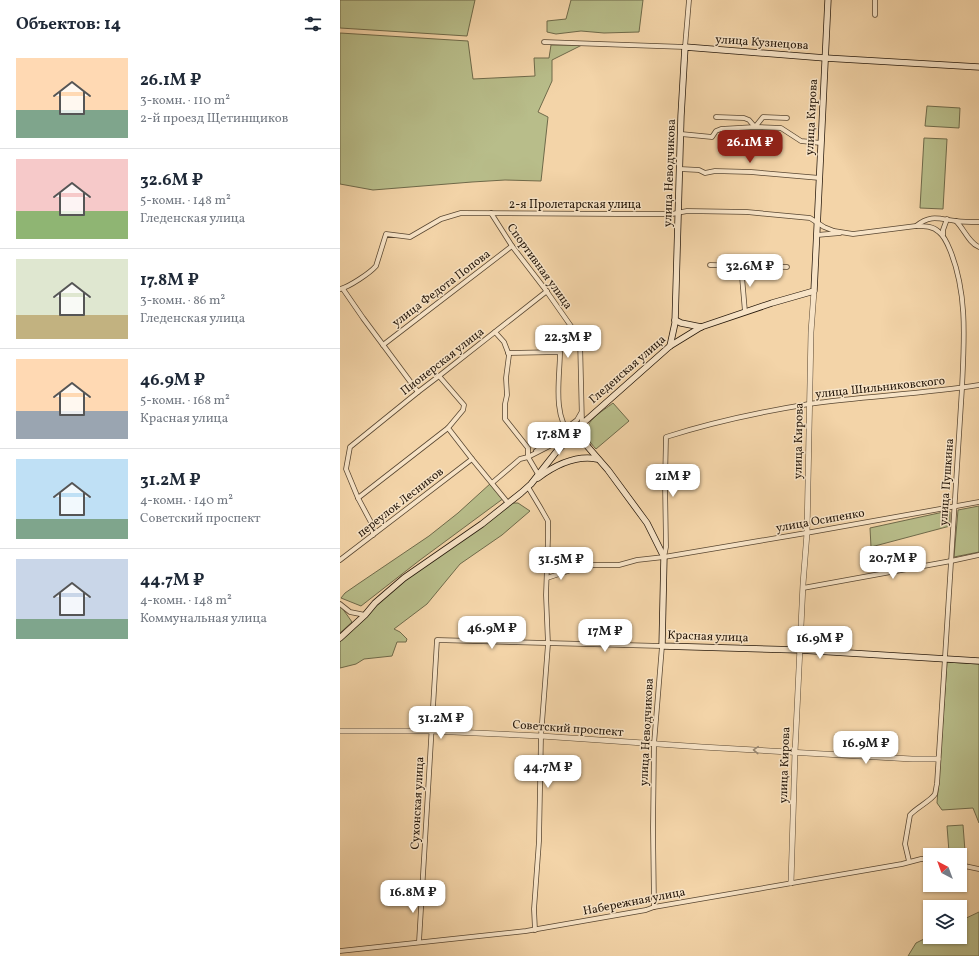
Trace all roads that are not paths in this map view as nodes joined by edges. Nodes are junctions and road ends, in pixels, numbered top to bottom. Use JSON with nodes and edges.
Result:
{"nodes":[{"id":1,"x":689,"y":0,"type":"edge"},
{"id":2,"x":828,"y":0,"type":"edge"},
{"id":3,"x":875,"y":0,"type":"edge"},
{"id":4,"x":874,"y":15,"type":"dead end"},
{"id":5,"x":544,"y":42,"type":"dead end"},
{"id":6,"x":685,"y":47,"type":"junction"},
{"id":7,"x":825,"y":58,"type":"junction"},
{"id":8,"x":979,"y":67,"type":"edge"},
{"id":9,"x":716,"y":117,"type":"dead end"},
{"id":10,"x":787,"y":118,"type":"dead end"},
{"id":11,"x":755,"y":127,"type":"junction"},
{"id":12,"x":681,"y":134,"type":"junction"},
{"id":13,"x":821,"y":143,"type":"junction"},
{"id":14,"x":680,"y":169,"type":"junction"},
{"id":15,"x":820,"y":178,"type":"junction"},
{"id":16,"x":491,"y":213,"type":"junction"},
{"id":17,"x":679,"y":214,"type":"junction"},
{"id":18,"x":947,"y":219,"type":"junction"},
{"id":19,"x":956,"y":221,"type":"junction"},
{"id":20,"x":817,"y":222,"type":"junction"},
{"id":21,"x":979,"y":222,"type":"edge"},
{"id":22,"x":916,"y":226,"type":"junction"},
{"id":23,"x":843,"y":233,"type":"junction"},
{"id":24,"x":817,"y":235,"type":"junction"},
{"id":25,"x":944,"y":238,"type":"junction"},
{"id":26,"x":512,"y":246,"type":"junction"},
{"id":27,"x":979,"y":247,"type":"edge"},
{"id":28,"x":710,"y":265,"type":"dead end"},
{"id":29,"x":741,"y":265,"type":"junction"},
{"id":30,"x":787,"y":267,"type":"dead end"},
{"id":31,"x":342,"y":289,"type":"edge"},
{"id":32,"x":814,"y":291,"type":"junction"},
{"id":33,"x":547,"y":292,"type":"junction"},
{"id":34,"x":744,"y":312,"type":"junction"},
{"id":35,"x":675,"y":320,"type":"junction"},
{"id":36,"x":701,"y":327,"type":"junction"},
{"id":37,"x":495,"y":332,"type":"junction"},
{"id":38,"x":382,"y":345,"type":"junction"},
{"id":39,"x":670,"y":346,"type":"junction"},
{"id":40,"x":508,"y":353,"type":"junction"},
{"id":41,"x":440,"y":376,"type":"junction"},
{"id":42,"x":979,"y":385,"type":"edge"},
{"id":43,"x":962,"y":388,"type":"junction"},
{"id":44,"x":418,"y":392,"type":"junction"},
{"id":45,"x":810,"y":404,"type":"junction"},
{"id":46,"x":582,"y":412,"type":"junction"},
{"id":47,"x":582,"y":424,"type":"junction"},
{"id":48,"x":448,"y":428,"type":"junction"},
{"id":49,"x":566,"y":428,"type":"junction"},
{"id":50,"x":571,"y":435,"type":"junction"},
{"id":51,"x":666,"y":437,"type":"joint"},
{"id":52,"x":528,"y":457,"type":"junction"},
{"id":53,"x":472,"y":459,"type":"junction"},
{"id":54,"x":597,"y":459,"type":"junction"},
{"id":55,"x":538,"y":474,"type":"junction"},
{"id":56,"x":492,"y":483,"type":"junction"},
{"id":57,"x":529,"y":485,"type":"junction"},
{"id":58,"x":358,"y":498,"type":"junction"},
{"id":59,"x":979,"y":502,"type":"edge"},
{"id":60,"x":508,"y":503,"type":"junction"},
{"id":61,"x":955,"y":506,"type":"junction"},
{"id":62,"x":807,"y":533,"type":"junction"},
{"id":63,"x":373,"y":535,"type":"junction"},
{"id":64,"x":979,"y":555,"type":"edge"},
{"id":65,"x":664,"y":557,"type":"junction"},
{"id":66,"x":340,"y":560,"type":"edge"},
{"id":67,"x":951,"y":561,"type":"junction"},
{"id":68,"x":547,"y":578,"type":"junction"},
{"id":69,"x":803,"y":588,"type":"junction"},
{"id":70,"x":340,"y":604,"type":"edge"},
{"id":71,"x":365,"y":615,"type":"junction"},
{"id":72,"x":340,"y":638,"type":"edge"},
{"id":73,"x":436,"y":640,"type":"joint"},
{"id":74,"x":548,"y":644,"type":"junction"},
{"id":75,"x":662,"y":646,"type":"junction"},
{"id":76,"x":800,"y":650,"type":"junction"},
{"id":77,"x":945,"y":659,"type":"junction"},
{"id":78,"x":979,"y":661,"type":"edge"},
{"id":79,"x":340,"y":731,"type":"edge"},
{"id":80,"x":431,"y":731,"type":"junction"},
{"id":81,"x":541,"y":736,"type":"junction"},
{"id":82,"x":654,"y":744,"type":"junction"},
{"id":83,"x":795,"y":752,"type":"junction"},
{"id":84,"x":938,"y":759,"type":"junction"},
{"id":85,"x":923,"y":859,"type":"edge"},
{"id":86,"x":909,"y":861,"type":"junction"},
{"id":87,"x":967,"y":867,"type":"edge"},
{"id":88,"x":979,"y":869,"type":"edge"},
{"id":89,"x":791,"y":883,"type":"junction"},
{"id":90,"x":654,"y":907,"type":"junction"},
{"id":91,"x":535,"y":930,"type":"junction"},
{"id":92,"x":419,"y":942,"type":"junction"},
{"id":93,"x":340,"y":951,"type":"edge"}],
"edges":[{"from":1,"to":6,"type":"street","name":"улица Неводчикова"},
{"from":2,"to":7,"type":"main road","name":"улица Кирова"},
{"from":3,"to":4,"type":"street"},
{"from":5,"to":6,"type":"street","name":"улица Кузнецова"},
{"from":6,"to":7,"type":"main road","name":"улица Кузнецова"},
{"from":6,"to":12,"type":"main road","name":"улица Неводчикова"},
{"from":7,"to":8,"type":"main road","name":"улица Кузнецова"},
{"from":7,"to":13,"type":"main road","name":"улица Кирова"},
{"from":9,"to":11,"type":"street"},
{"from":10,"to":11,"type":"street"},
{"from":11,"to":12,"type":"street"},
{"from":11,"to":13,"type":"street"},
{"from":12,"to":14,"type":"main road","name":"улица Неводчикова"},
{"from":13,"to":15,"type":"main road","name":"улица Кирова"},
{"from":14,"to":15,"type":"street"},
{"from":14,"to":17,"type":"main road","name":"улица Неводчикова"},
{"from":15,"to":20,"type":"main road","name":"улица Кирова"},
{"from":16,"to":17,"type":"street","name":"2-я Пролетарская улица"},
{"from":16,"to":26,"type":"street","name":"Спортивная улица"},
{"from":16,"to":31,"type":"street","name":"2-я Пролетарская улица"},
{"from":17,"to":20,"type":"street","name":"2-я Пролетарская улица"},
{"from":17,"to":35,"type":"main road","name":"улица Неводчикова"},
{"from":18,"to":19,"type":"street","name":"2-я Пролетарская улица"},
{"from":18,"to":22,"type":"street","name":"2-я Пролетарская улица"},
{"from":18,"to":25,"type":"street"},
{"from":19,"to":21,"type":"street","name":"2-я Пролетарская улица"},
{"from":19,"to":27,"type":"street"},
{"from":20,"to":23,"type":"street","name":"2-я Пролетарская улица"},
{"from":20,"to":24,"type":"main road","name":"улица Кирова"},
{"from":22,"to":23,"type":"street","name":"2-я Пролетарская улица"},
{"from":22,"to":25,"type":"street","name":"улица Пушкина"},
{"from":23,"to":24,"type":"street","name":"2-я Пролетарская улица"},
{"from":24,"to":32,"type":"main road","name":"улица Кирова"},
{"from":25,"to":43,"type":"street","name":"улица Пушкина"},
{"from":26,"to":33,"type":"street","name":"Спортивная улица"},
{"from":26,"to":38,"type":"street","name":"улица Федота Попова"},
{"from":28,"to":29,"type":"street"},
{"from":29,"to":30,"type":"street"},
{"from":29,"to":34,"type":"street"},
{"from":31,"to":38,"type":"street"},
{"from":32,"to":34,"type":"main road","name":"Гледенская улица"},
{"from":32,"to":45,"type":"street","name":"улица Кирова"},
{"from":33,"to":37,"type":"street","name":"Пионерская улица"},
{"from":33,"to":46,"type":"street","name":"Спортивная улица"},
{"from":34,"to":36,"type":"main road","name":"Гледенская улица"},
{"from":35,"to":36,"type":"main road"},
{"from":35,"to":39,"type":"main road","name":"улица Неводчикова"},
{"from":36,"to":39,"type":"main road","name":"Гледенская улица"},
{"from":37,"to":40,"type":"street"},
{"from":37,"to":41,"type":"street","name":"Пионерская улица"},
{"from":38,"to":44,"type":"street"},
{"from":39,"to":47,"type":"main road","name":"Гледенская улица"},
{"from":40,"to":49,"type":"street"},
{"from":40,"to":52,"type":"street"},
{"from":41,"to":44,"type":"street","name":"Пионерская улица"},
{"from":41,"to":48,"type":"street"},
{"from":42,"to":43,"type":"street","name":"улица Шильниковского"},
{"from":43,"to":45,"type":"street","name":"улица Шильниковского"},
{"from":43,"to":61,"type":"street","name":"улица Пушкина"},
{"from":44,"to":58,"type":"street","name":"Пионерская улица"},
{"from":45,"to":51,"type":"street","name":"улица Шильниковского"},
{"from":45,"to":62,"type":"street","name":"улица Кирова"},
{"from":46,"to":47,"type":"street","name":"Спортивная улица"},
{"from":46,"to":49,"type":"street"},
{"from":47,"to":50,"type":"main road","name":"Гледенская улица"},
{"from":47,"to":54,"type":"main road","name":"улица Неводчикова"},
{"from":48,"to":53,"type":"street"},
{"from":48,"to":58,"type":"street"},
{"from":49,"to":50,"type":"street"},
{"from":49,"to":52,"type":"street"},
{"from":50,"to":52,"type":"street"},
{"from":50,"to":55,"type":"main road","name":"Гледенская улица"},
{"from":51,"to":65,"type":"street","name":"улица Неводчикова"},
{"from":52,"to":55,"type":"street"},
{"from":52,"to":56,"type":"street"},
{"from":53,"to":56,"type":"street"},
{"from":53,"to":63,"type":"street","name":"переулок Лесников"},
{"from":54,"to":57,"type":"main road"},
{"from":54,"to":65,"type":"main road","name":"улица Неводчикова"},
{"from":55,"to":57,"type":"main road","name":"Гледенская улица"},
{"from":56,"to":60,"type":"street"},
{"from":57,"to":60,"type":"main road","name":"Гледенская улица"},
{"from":57,"to":68,"type":"street"},
{"from":58,"to":63,"type":"street"},
{"from":59,"to":61,"type":"street","name":"улица Осипенко"},
{"from":60,"to":71,"type":"main road","name":"Гледенская улица"},
{"from":61,"to":62,"type":"street","name":"улица Осипенко"},
{"from":61,"to":67,"type":"street","name":"улица Пушкина"},
{"from":62,"to":65,"type":"street","name":"улица Осипенко"},
{"from":62,"to":69,"type":"street","name":"улица Кирова"},
{"from":63,"to":66,"type":"street","name":"переулок Лесников"},
{"from":64,"to":67,"type":"street"},
{"from":65,"to":68,"type":"street","name":"улица Осипенко"},
{"from":65,"to":75,"type":"main road","name":"улица Неводчикова"},
{"from":67,"to":69,"type":"street"},
{"from":67,"to":77,"type":"street","name":"улица Пушкина"},
{"from":68,"to":74,"type":"street"},
{"from":69,"to":76,"type":"street","name":"улица Кирова"},
{"from":70,"to":71,"type":"street"},
{"from":71,"to":72,"type":"main road","name":"Гледенская улица"},
{"from":73,"to":74,"type":"street","name":"Красная улица"},
{"from":73,"to":80,"type":"street","name":"Сухонская улица"},
{"from":74,"to":75,"type":"street","name":"Красная улица"},
{"from":74,"to":81,"type":"street"},
{"from":75,"to":76,"type":"main road","name":"Красная улица"},
{"from":75,"to":82,"type":"street","name":"улица Неводчикова"},
{"from":76,"to":77,"type":"main road","name":"Красная улица"},
{"from":76,"to":83,"type":"street","name":"улица Кирова"},
{"from":77,"to":78,"type":"main road","name":"Красная улица"},
{"from":77,"to":84,"type":"street","name":"улица Пушкина"},
{"from":79,"to":80,"type":"street","name":"Советский проспект"},
{"from":80,"to":81,"type":"street","name":"Советский проспект"},
{"from":80,"to":92,"type":"street","name":"Сухонская улица"},
{"from":81,"to":82,"type":"street","name":"Советский проспект"},
{"from":81,"to":91,"type":"street"},
{"from":83,"to":82,"type":"street","name":"Советский проспект","one_way":true},
{"from":82,"to":90,"type":"street","name":"улица Неводчикова"},
{"from":83,"to":84,"type":"street","name":"Советский проспект"},
{"from":83,"to":89,"type":"street","name":"улица Кирова"},
{"from":84,"to":86,"type":"street","name":"улица Пушкина"},
{"from":85,"to":86,"type":"street","name":"Набережная улица"},
{"from":86,"to":89,"type":"street","name":"Набережная улица"},
{"from":87,"to":88,"type":"street"},
{"from":89,"to":90,"type":"street","name":"Набережная улица"},
{"from":90,"to":91,"type":"street","name":"Набережная улица"},
{"from":91,"to":92,"type":"street","name":"Набережная улица"},
{"from":92,"to":93,"type":"street","name":"Набережная улица"}]}
